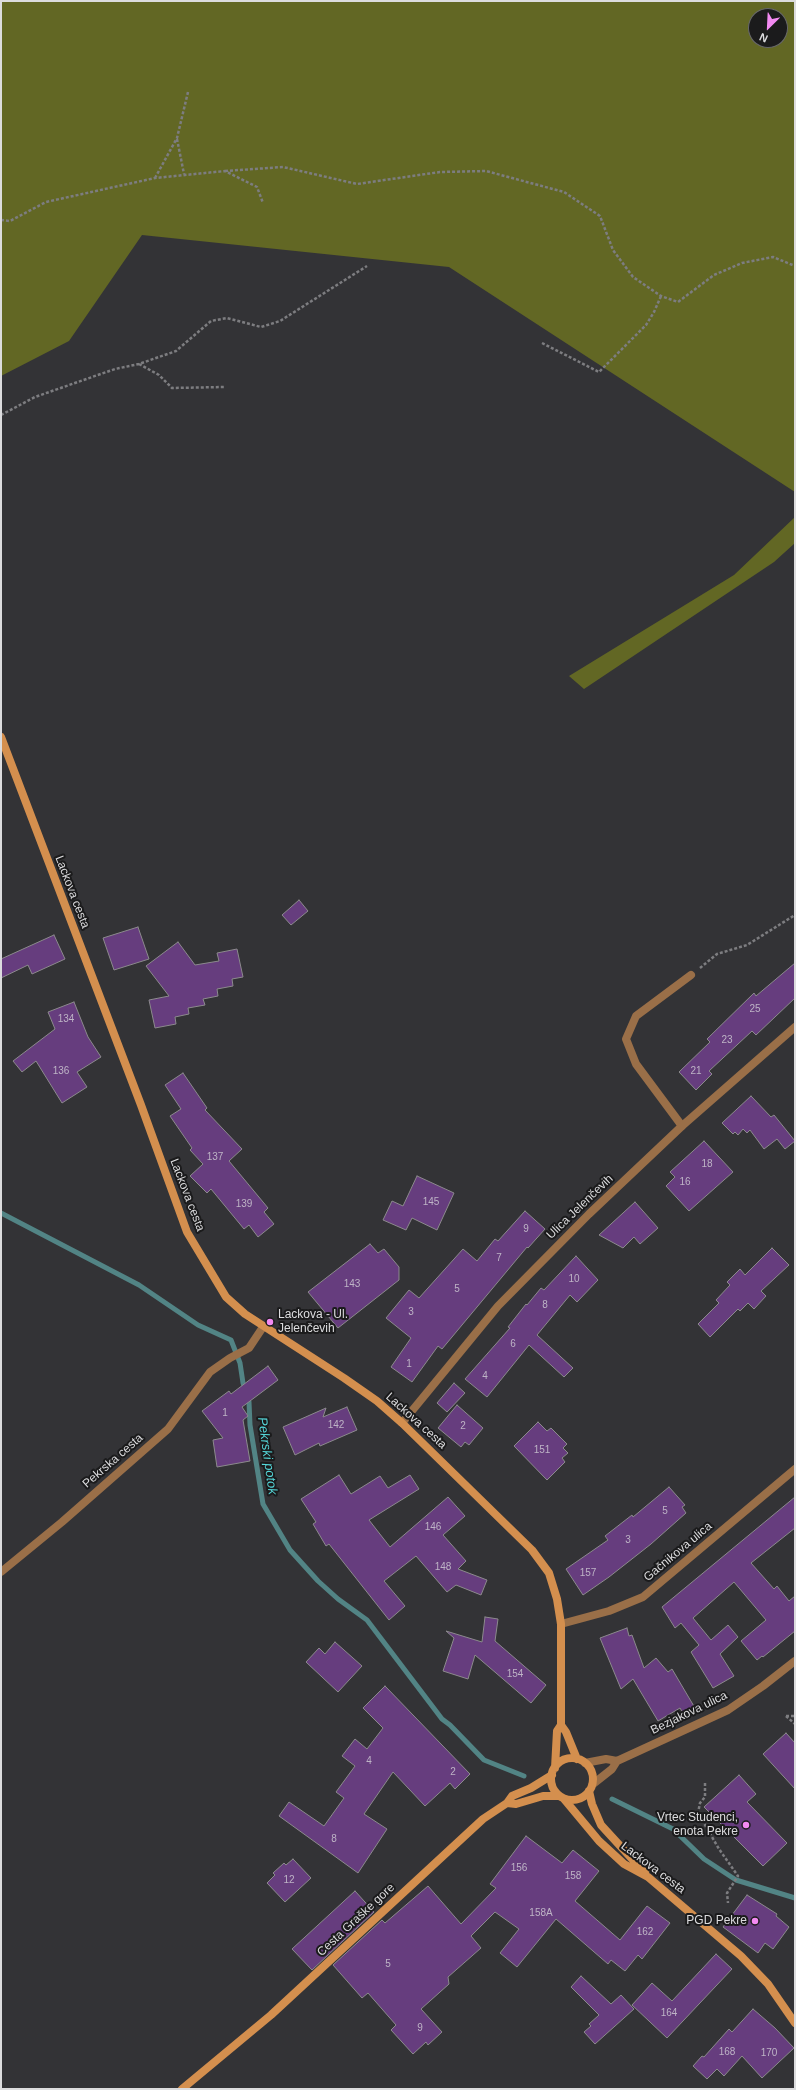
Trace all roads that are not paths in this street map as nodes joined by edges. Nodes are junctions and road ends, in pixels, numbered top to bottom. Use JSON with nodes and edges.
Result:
{"nodes":[{"id":1,"x":1,"y":737,"type":"edge"},
{"id":2,"x":691,"y":975,"type":"road end"},
{"id":3,"x":795,"y":1027,"type":"edge"},
{"id":4,"x":682,"y":1126,"type":"junction"},
{"id":5,"x":263,"y":1327,"type":"junction"},
{"id":6,"x":402,"y":1423,"type":"junction"},
{"id":7,"x":795,"y":1469,"type":"edge"},
{"id":8,"x":1,"y":1572,"type":"edge"},
{"id":9,"x":561,"y":1624,"type":"junction"},
{"id":10,"x":795,"y":1661,"type":"edge"},
{"id":11,"x":561,"y":1724,"type":"junction"},
{"id":12,"x":577,"y":1759,"type":"junction"},
{"id":13,"x":617,"y":1761,"type":"junction"},
{"id":14,"x":586,"y":1763,"type":"junction"},
{"id":15,"x":553,"y":1771,"type":"junction"},
{"id":16,"x":591,"y":1788,"type":"junction"},
{"id":17,"x":561,"y":1798,"type":"junction"},
{"id":18,"x":507,"y":1803,"type":"junction"},
{"id":19,"x":648,"y":1877,"type":"junction"},
{"id":20,"x":795,"y":2023,"type":"edge"},
{"id":21,"x":182,"y":2089,"type":"edge"}],
"edges":[{"from":1,"to":5,"type":"street","name":"Lackova cesta"},
{"from":2,"to":4,"type":"street"},
{"from":3,"to":4,"type":"street","name":"Ulica Jelenčevih"},
{"from":4,"to":6,"type":"street","name":"Ulica Jelenčevih"},
{"from":5,"to":6,"type":"street","name":"Lackova cesta"},
{"from":5,"to":8,"type":"street","name":"Pekrska cesta"},
{"from":6,"to":9,"type":"street","name":"Lackova cesta"},
{"from":7,"to":9,"type":"street","name":"Gačnikova ulica"},
{"from":9,"to":11,"type":"street","name":"Lackova cesta"},
{"from":10,"to":13,"type":"street","name":"Bezjakova ulica"},
{"from":11,"to":12,"type":"street"},
{"from":11,"to":15,"type":"street","name":"Lackova cesta"},
{"from":12,"to":14,"type":"street"},
{"from":12,"to":15,"type":"street"},
{"from":13,"to":14,"type":"street"},
{"from":13,"to":16,"type":"street","name":"Bezjakova ulica"},
{"from":14,"to":16,"type":"street"},
{"from":15,"to":17,"type":"street"},
{"from":15,"to":18,"type":"street"},
{"from":16,"to":17,"type":"street"},
{"from":16,"to":19,"type":"street"},
{"from":17,"to":18,"type":"street","name":"Cesta Graške gore"},
{"from":17,"to":19,"type":"street","name":"Lackova cesta"},
{"from":18,"to":21,"type":"street","name":"Cesta Graške gore"},
{"from":19,"to":20,"type":"street","name":"Lackova cesta"}]}
